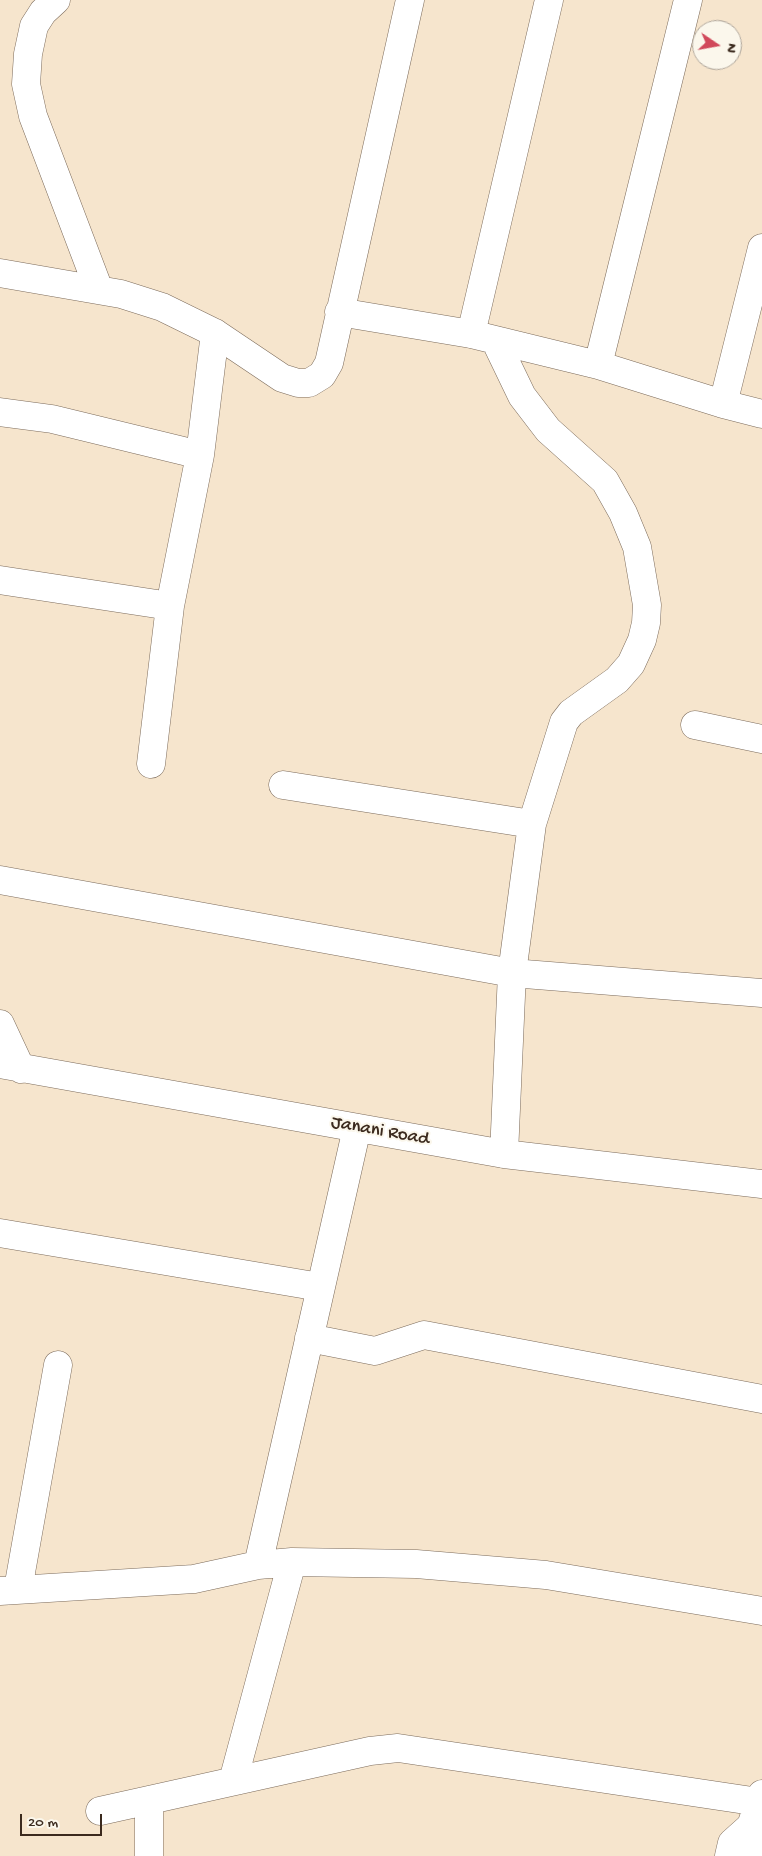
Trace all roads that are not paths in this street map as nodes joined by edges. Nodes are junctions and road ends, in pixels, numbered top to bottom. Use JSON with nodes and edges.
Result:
{"nodes":[{"id":1,"x":56,"y":0,"type":"edge"},
{"id":2,"x":410,"y":0,"type":"edge"},
{"id":3,"x":550,"y":0,"type":"edge"},
{"id":4,"x":688,"y":0,"type":"edge"},
{"id":5,"x":762,"y":248,"type":"edge"},
{"id":6,"x":0,"y":273,"type":"edge"},
{"id":7,"x":99,"y":290,"type":"junction"},
{"id":8,"x":339,"y":312,"type":"junction"},
{"id":9,"x":215,"y":333,"type":"junction"},
{"id":10,"x":483,"y":337,"type":"junction"},
{"id":11,"x":598,"y":365,"type":"junction"},
{"id":12,"x":723,"y":404,"type":"junction"},
{"id":13,"x":0,"y":412,"type":"edge"},
{"id":14,"x":762,"y":414,"type":"edge"},
{"id":15,"x":200,"y":455,"type":"junction"},
{"id":16,"x":0,"y":580,"type":"edge"},
{"id":17,"x":170,"y":606,"type":"junction"},
{"id":18,"x":695,"y":725,"type":"dead end"},
{"id":19,"x":762,"y":739,"type":"edge"},
{"id":20,"x":150,"y":764,"type":"dead end"},
{"id":21,"x":283,"y":784,"type":"dead end"},
{"id":22,"x":532,"y":824,"type":"junction"},
{"id":23,"x":0,"y":880,"type":"edge"},
{"id":24,"x":512,"y":972,"type":"junction"},
{"id":25,"x":762,"y":993,"type":"edge"},
{"id":26,"x":0,"y":1024,"type":"edge"},
{"id":27,"x":10,"y":1067,"type":"edge"},
{"id":28,"x":357,"y":1128,"type":"junction"},
{"id":29,"x":504,"y":1154,"type":"junction"},
{"id":30,"x":762,"y":1184,"type":"edge"},
{"id":31,"x":0,"y":1233,"type":"edge"},
{"id":32,"x":320,"y":1287,"type":"junction"},
{"id":33,"x":309,"y":1338,"type":"junction"},
{"id":34,"x":58,"y":1365,"type":"dead end"},
{"id":35,"x":762,"y":1399,"type":"edge"},
{"id":36,"x":292,"y":1562,"type":"junction"},
{"id":37,"x":258,"y":1565,"type":"junction"},
{"id":38,"x":9,"y":1590,"type":"edge"},
{"id":39,"x":762,"y":1611,"type":"edge"},
{"id":40,"x":233,"y":1781,"type":"junction"},
{"id":41,"x":149,"y":1800,"type":"junction"},
{"id":42,"x":757,"y":1808,"type":"edge"},
{"id":43,"x":100,"y":1811,"type":"dead end"},
{"id":44,"x":149,"y":1856,"type":"edge"},
{"id":45,"x":729,"y":1856,"type":"edge"},
{"id":46,"x":756,"y":1856,"type":"edge"}],
"edges":[{"from":1,"to":7,"type":"street"},
{"from":2,"to":8,"type":"street"},
{"from":3,"to":10,"type":"street"},
{"from":4,"to":11,"type":"street"},
{"from":5,"to":12,"type":"street"},
{"from":6,"to":7,"type":"street"},
{"from":7,"to":9,"type":"street"},
{"from":8,"to":9,"type":"street"},
{"from":8,"to":10,"type":"street"},
{"from":9,"to":15,"type":"street"},
{"from":10,"to":11,"type":"street"},
{"from":10,"to":22,"type":"street"},
{"from":11,"to":12,"type":"street"},
{"from":12,"to":14,"type":"street"},
{"from":13,"to":15,"type":"street"},
{"from":15,"to":17,"type":"street"},
{"from":16,"to":17,"type":"street"},
{"from":17,"to":20,"type":"street"},
{"from":18,"to":19,"type":"street"},
{"from":21,"to":22,"type":"street"},
{"from":22,"to":24,"type":"street"},
{"from":23,"to":24,"type":"street"},
{"from":24,"to":25,"type":"street"},
{"from":24,"to":29,"type":"street"},
{"from":26,"to":27,"type":"street"},
{"from":27,"to":28,"type":"street","name":"Janani Road"},
{"from":28,"to":29,"type":"street","name":"Janani Road"},
{"from":28,"to":32,"type":"street"},
{"from":29,"to":30,"type":"street","name":"Janani Road"},
{"from":31,"to":32,"type":"street"},
{"from":32,"to":33,"type":"street"},
{"from":33,"to":35,"type":"street"},
{"from":33,"to":37,"type":"street"},
{"from":34,"to":38,"type":"street"},
{"from":36,"to":37,"type":"street"},
{"from":36,"to":39,"type":"street"},
{"from":36,"to":40,"type":"street"},
{"from":37,"to":38,"type":"street"},
{"from":40,"to":41,"type":"street"},
{"from":40,"to":42,"type":"street"},
{"from":41,"to":43,"type":"street"},
{"from":41,"to":44,"type":"street"},
{"from":42,"to":45,"type":"street"},
{"from":42,"to":46,"type":"street"}]}
